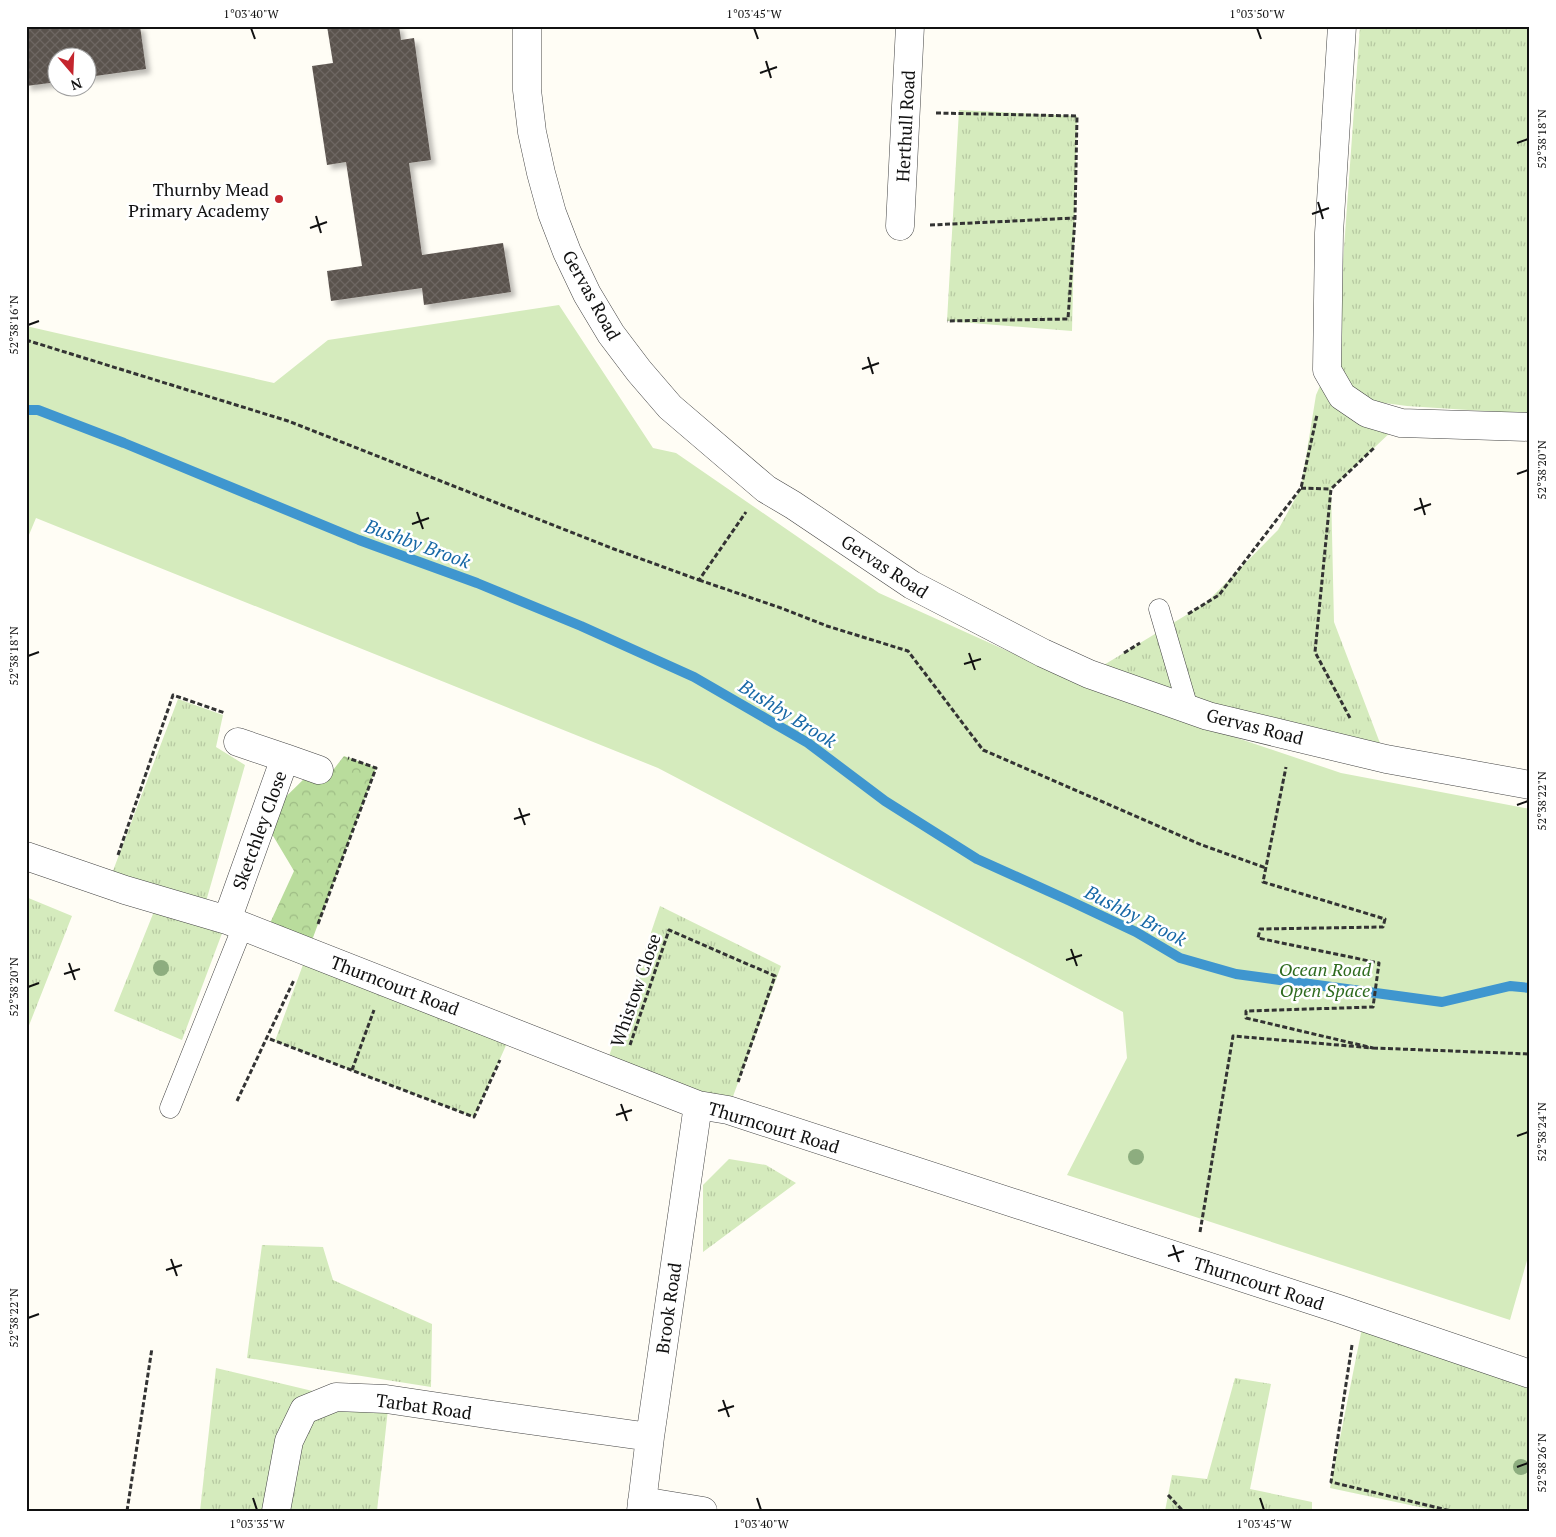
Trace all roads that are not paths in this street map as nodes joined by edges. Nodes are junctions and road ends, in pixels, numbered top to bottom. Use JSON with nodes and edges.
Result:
{"nodes":[{"id":1,"x":527,"y":26,"type":"edge"},
{"id":2,"x":910,"y":26,"type":"edge"},
{"id":3,"x":1342,"y":26,"type":"edge"},
{"id":4,"x":900,"y":226,"type":"road end"},
{"id":5,"x":1530,"y":427,"type":"edge"},
{"id":6,"x":1159,"y":609,"type":"dead end"},
{"id":7,"x":1188,"y":708,"type":"junction"},
{"id":8,"x":238,"y":742,"type":"dead end"},
{"id":9,"x":285,"y":758,"type":"junction"},
{"id":10,"x":319,"y":770,"type":"dead end"},
{"id":11,"x":1530,"y":785,"type":"edge"},
{"id":12,"x":26,"y":856,"type":"edge"},
{"id":13,"x":235,"y":922,"type":"junction"},
{"id":14,"x":698,"y":1105,"type":"junction"},
{"id":15,"x":170,"y":1108,"type":"dead end"},
{"id":16,"x":1530,"y":1374,"type":"edge"},
{"id":17,"x":650,"y":1436,"type":"junction"},
{"id":18,"x":641,"y":1506,"type":"edge"},
{"id":19,"x":276,"y":1511,"type":"edge"},
{"id":20,"x":703,"y":1511,"type":"edge"}],
"edges":[{"from":1,"to":7,"type":"street","name":"Gervas Road"},
{"from":2,"to":4,"type":"street","name":"Herthull Road"},
{"from":3,"to":5,"type":"street"},
{"from":6,"to":7,"type":"lane"},
{"from":7,"to":11,"type":"street","name":"Gervas Road"},
{"from":8,"to":9,"type":"street","name":"Sketchley Close"},
{"from":9,"to":10,"type":"street"},
{"from":9,"to":13,"type":"street","name":"Sketchley Close"},
{"from":12,"to":13,"type":"street","name":"Thurncourt Road"},
{"from":13,"to":14,"type":"street","name":"Thurncourt Road"},
{"from":13,"to":15,"type":"lane"},
{"from":14,"to":16,"type":"street","name":"Thurncourt Road"},
{"from":14,"to":17,"type":"street","name":"Brook Road"},
{"from":17,"to":18,"type":"street","name":"Brook Road"},
{"from":17,"to":19,"type":"street","name":"Tarbat Road"},
{"from":18,"to":20,"type":"street"}]}
